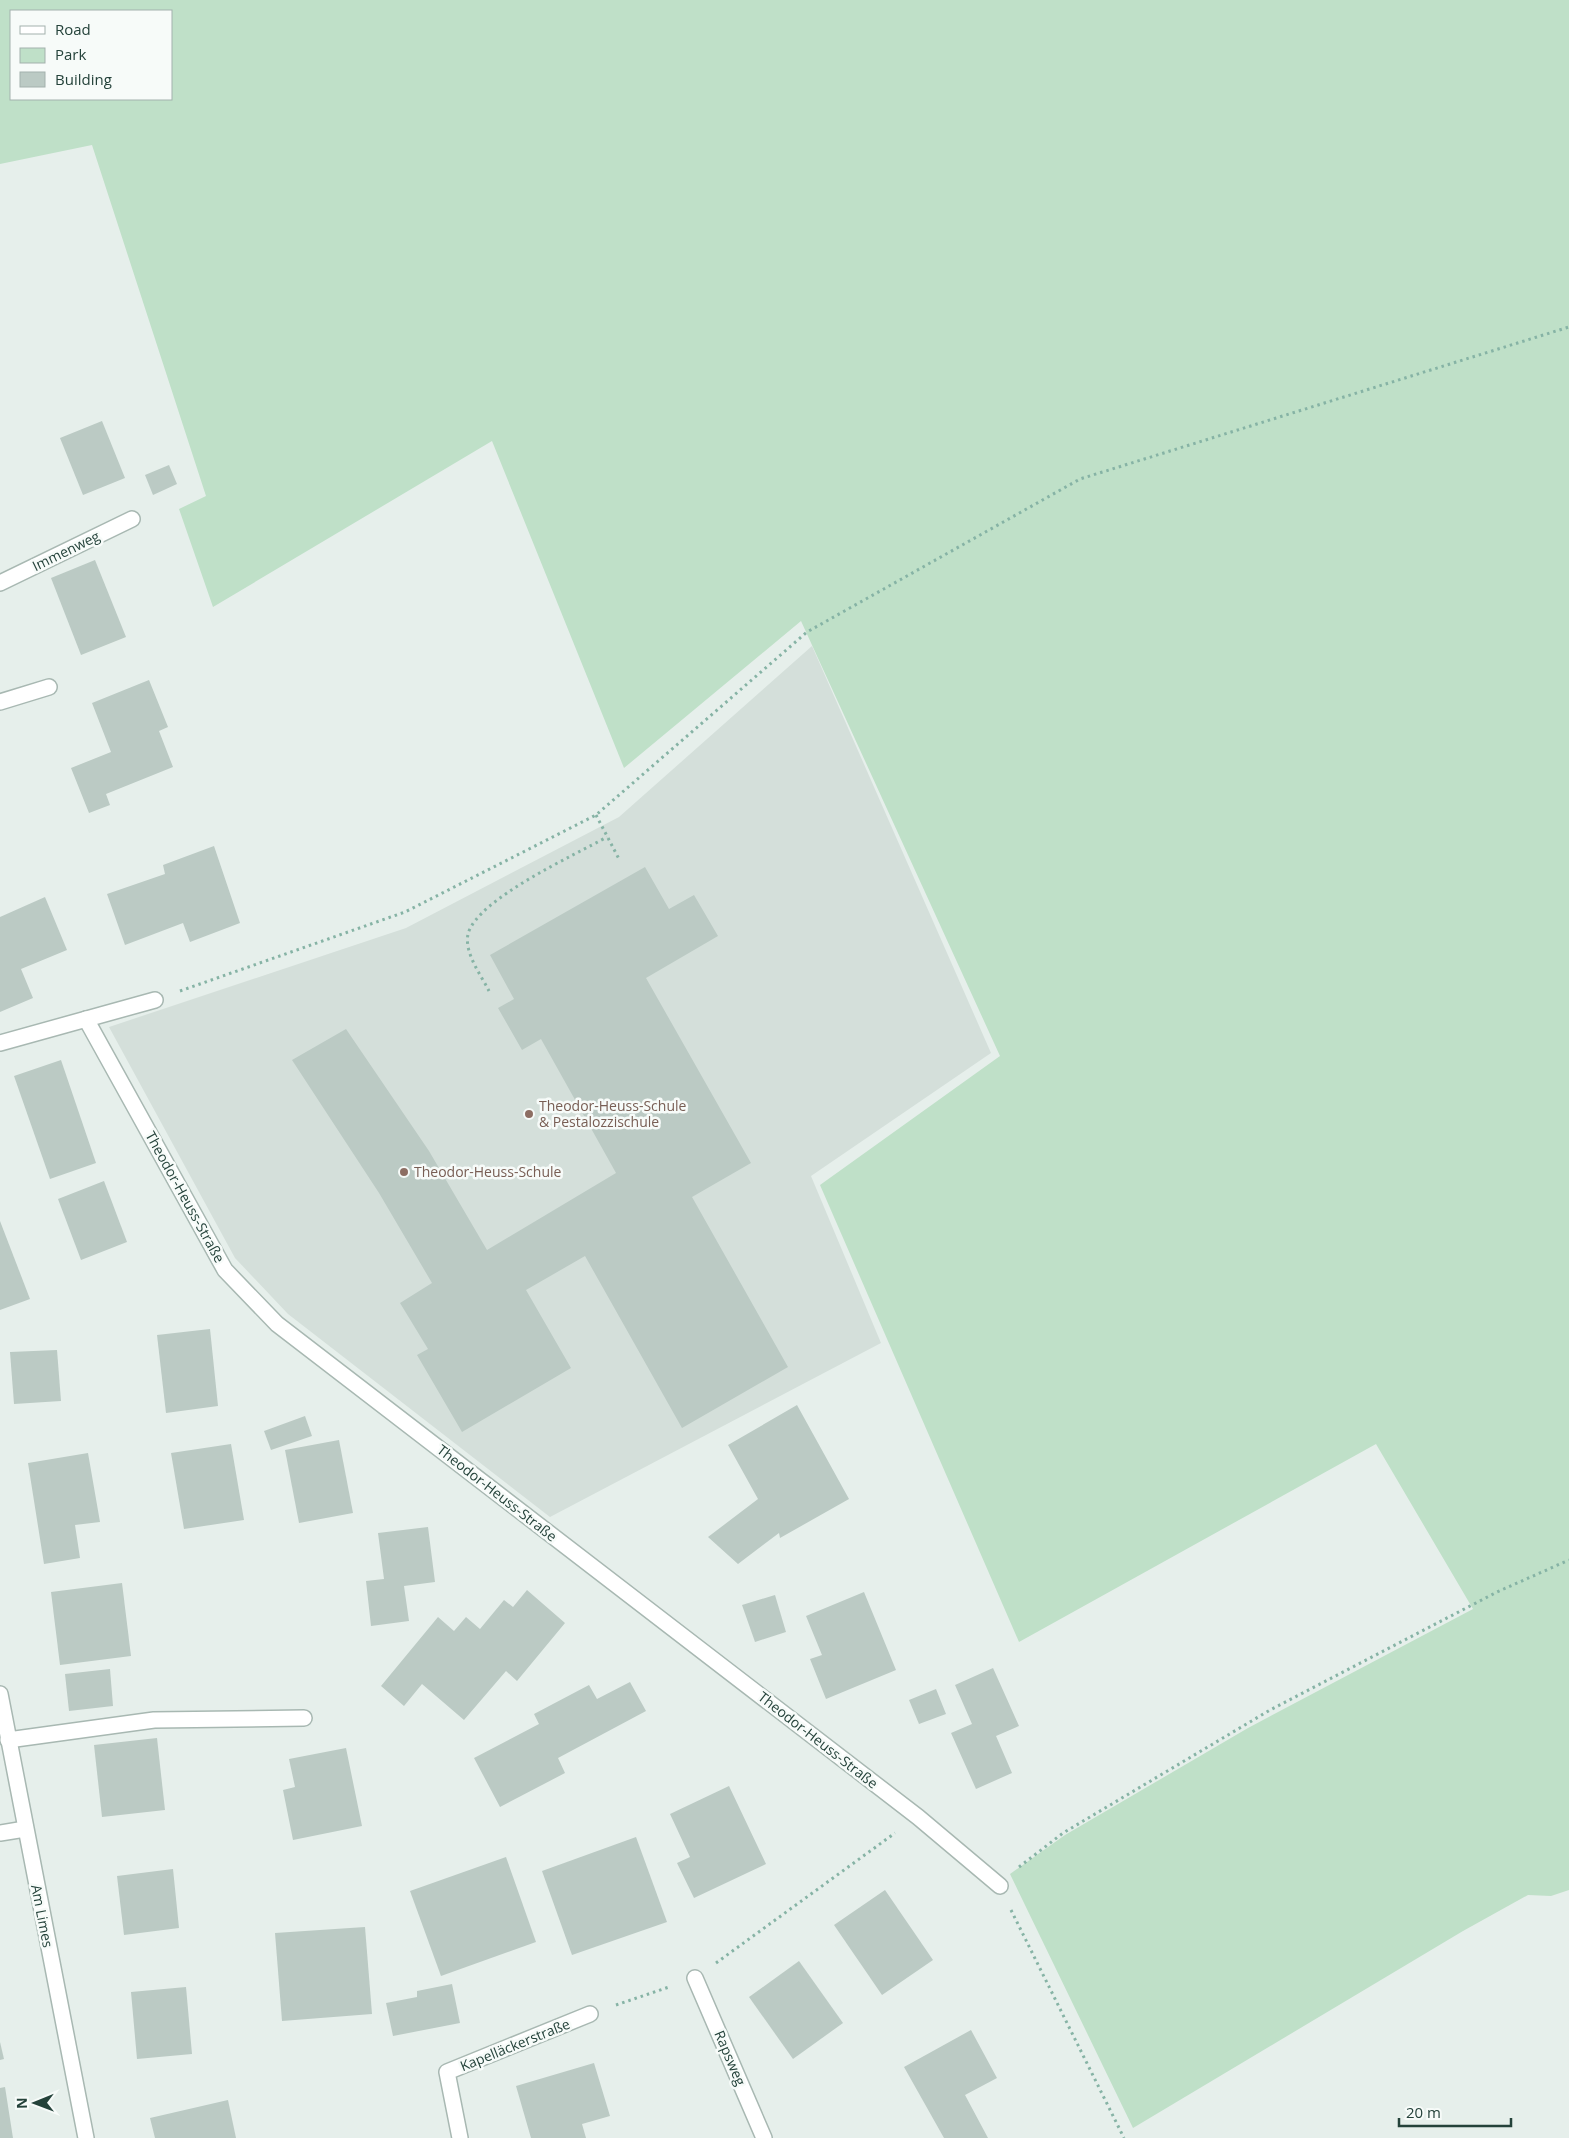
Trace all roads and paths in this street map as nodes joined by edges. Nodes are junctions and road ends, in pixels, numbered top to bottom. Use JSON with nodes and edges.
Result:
{"nodes":[{"id":1,"x":1569,"y":327,"type":"edge"},
{"id":2,"x":132,"y":519,"type":"dead end"},
{"id":3,"x":0,"y":583,"type":"edge"},
{"id":4,"x":49,"y":687,"type":"dead end"},
{"id":5,"x":0,"y":702,"type":"edge"},
{"id":6,"x":596,"y":815,"type":"junction"},
{"id":7,"x":608,"y":837,"type":"junction"},
{"id":8,"x":619,"y":859,"type":"dead end"},
{"id":9,"x":489,"y":991,"type":"dead end"},
{"id":10,"x":155,"y":1000,"type":"joint"},
{"id":11,"x":86,"y":1019,"type":"junction"},
{"id":12,"x":0,"y":1043,"type":"edge"},
{"id":13,"x":1569,"y":1560,"type":"edge"},
{"id":14,"x":0,"y":1694,"type":"edge"},
{"id":15,"x":304,"y":1718,"type":"dead end"},
{"id":16,"x":8,"y":1740,"type":"junction"},
{"id":17,"x":918,"y":1817,"type":"junction"},
{"id":18,"x":25,"y":1829,"type":"junction"},
{"id":19,"x":0,"y":1833,"type":"edge"},
{"id":20,"x":1018,"y":1868,"type":"dead end"},
{"id":21,"x":1000,"y":1886,"type":"joint"},
{"id":22,"x":695,"y":1978,"type":"junction"},
{"id":23,"x":590,"y":2014,"type":"joint"},
{"id":24,"x":86,"y":2138,"type":"edge"},
{"id":25,"x":460,"y":2138,"type":"edge"},
{"id":26,"x":764,"y":2138,"type":"edge"},
{"id":27,"x":1124,"y":2138,"type":"edge"}],
"edges":[{"from":1,"to":6,"type":"path"},
{"from":2,"to":3,"type":"street","name":"Immenweg"},
{"from":4,"to":5,"type":"street"},
{"from":6,"to":7,"type":"path"},
{"from":6,"to":10,"type":"path"},
{"from":7,"to":8,"type":"path"},
{"from":7,"to":9,"type":"path"},
{"from":10,"to":11,"type":"street"},
{"from":11,"to":12,"type":"street"},
{"from":11,"to":17,"type":"street","name":"Theodor-Heuss-Straße"},
{"from":13,"to":20,"type":"path"},
{"from":14,"to":16,"type":"street","name":"Am Limes"},
{"from":15,"to":16,"type":"street"},
{"from":16,"to":18,"type":"street","name":"Am Limes"},
{"from":17,"to":21,"type":"street","name":"Theodor-Heuss-Straße"},
{"from":17,"to":22,"type":"path"},
{"from":18,"to":19,"type":"street"},
{"from":18,"to":24,"type":"street","name":"Am Limes"},
{"from":21,"to":27,"type":"path"},
{"from":22,"to":23,"type":"path"},
{"from":22,"to":26,"type":"street","name":"Rapsweg"},
{"from":23,"to":25,"type":"street","name":"Kapelläckerstraße"}]}
